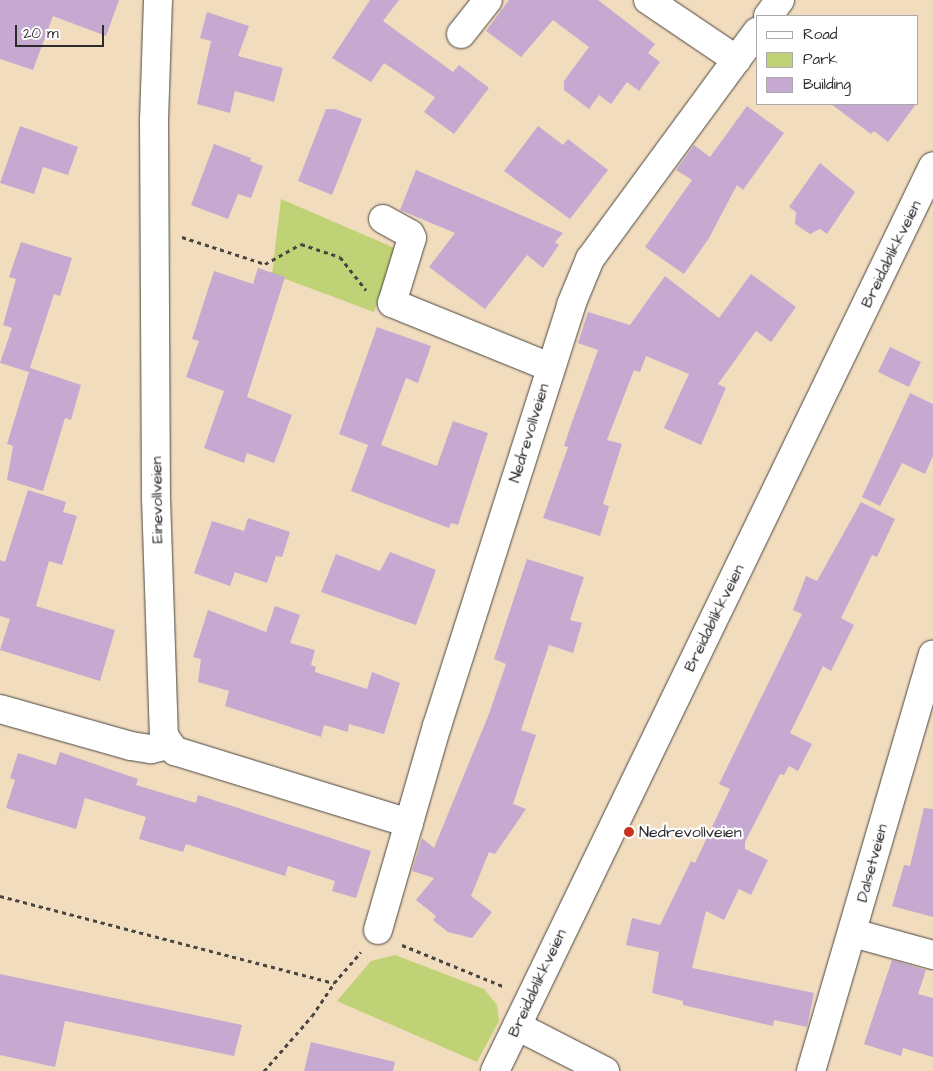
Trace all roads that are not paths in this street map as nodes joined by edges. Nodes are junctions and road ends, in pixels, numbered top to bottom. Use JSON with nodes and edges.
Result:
{"nodes":[{"id":1,"x":158,"y":0,"type":"edge"},
{"id":2,"x":488,"y":0,"type":"edge"},
{"id":3,"x":648,"y":0,"type":"edge"},
{"id":4,"x":780,"y":0,"type":"edge"},
{"id":5,"x":769,"y":15,"type":"edge"},
{"id":6,"x":756,"y":33,"type":"edge"},
{"id":7,"x":461,"y":34,"type":"dead end"},
{"id":8,"x":737,"y":60,"type":"junction"},
{"id":9,"x":933,"y":166,"type":"edge"},
{"id":10,"x":383,"y":219,"type":"dead end"},
{"id":11,"x":550,"y":367,"type":"junction"},
{"id":12,"x":933,"y":654,"type":"edge"},
{"id":13,"x":0,"y":709,"type":"edge"},
{"id":14,"x":169,"y":745,"type":"junction"},
{"id":15,"x":409,"y":824,"type":"junction"},
{"id":16,"x":377,"y":933,"type":"road end"},
{"id":17,"x":853,"y":933,"type":"junction"},
{"id":18,"x":933,"y":954,"type":"edge"},
{"id":19,"x":517,"y":1026,"type":"junction"},
{"id":20,"x":495,"y":1071,"type":"edge"},
{"id":21,"x":605,"y":1071,"type":"edge"},
{"id":22,"x":810,"y":1071,"type":"edge"}],
"edges":[{"from":1,"to":14,"type":"street","name":"Einevollveien"},
{"from":2,"to":7,"type":"street"},
{"from":3,"to":8,"type":"street"},
{"from":4,"to":5,"type":"street"},
{"from":6,"to":8,"type":"street","name":"Nedrevollveien"},
{"from":8,"to":11,"type":"street","name":"Nedrevollveien"},
{"from":9,"to":19,"type":"street","name":"Breidablikkveien"},
{"from":10,"to":11,"type":"street","name":"Nedrevollveien"},
{"from":11,"to":15,"type":"street","name":"Nedrevollveien"},
{"from":12,"to":17,"type":"street","name":"Dalsetveien"},
{"from":13,"to":14,"type":"street"},
{"from":14,"to":15,"type":"street"},
{"from":15,"to":16,"type":"street","name":"Nedrevollveien"},
{"from":17,"to":18,"type":"street"},
{"from":17,"to":22,"type":"street","name":"Dalsetveien"},
{"from":19,"to":20,"type":"street","name":"Breidablikkveien"},
{"from":19,"to":21,"type":"street"}]}
